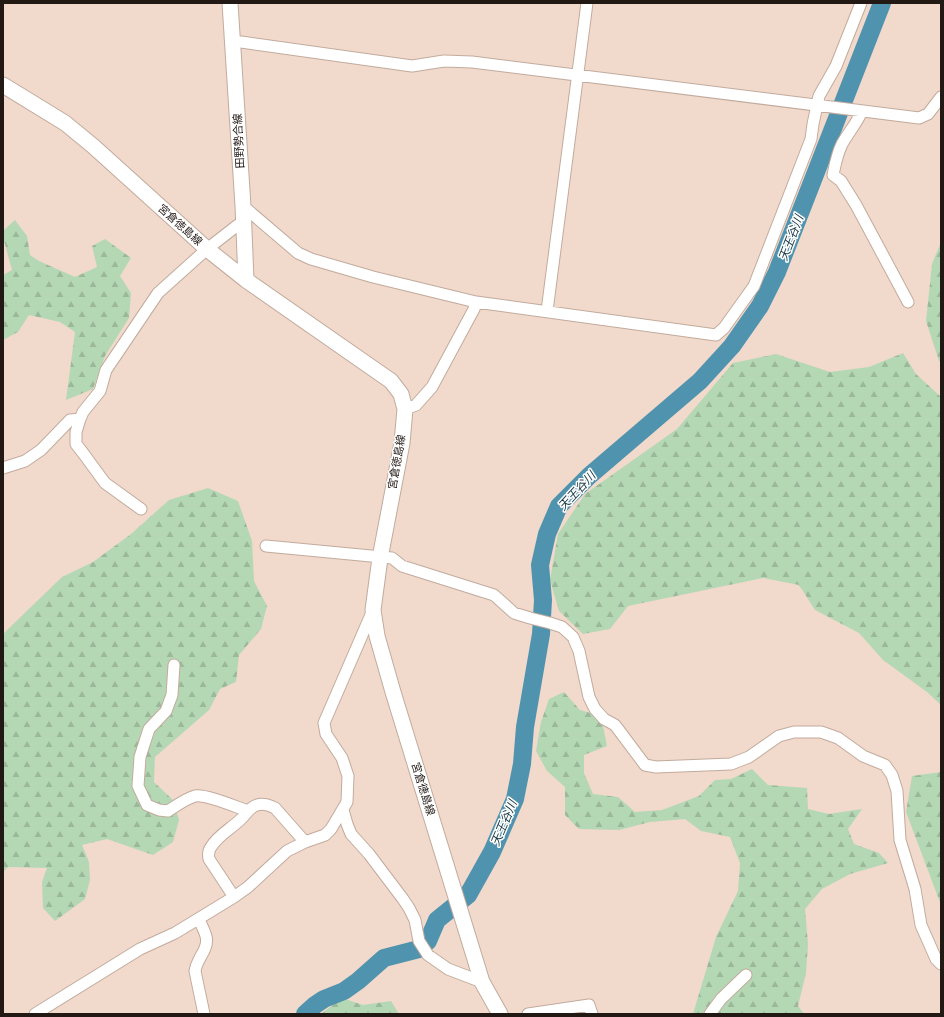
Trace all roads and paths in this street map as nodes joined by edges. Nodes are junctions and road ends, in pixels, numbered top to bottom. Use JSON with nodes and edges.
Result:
{"nodes":[{"id":1,"x":230,"y":3,"type":"edge"},
{"id":2,"x":587,"y":3,"type":"edge"},
{"id":3,"x":861,"y":3,"type":"edge"},
{"id":4,"x":233,"y":42,"type":"junction"},
{"id":5,"x":578,"y":75,"type":"junction"},
{"id":6,"x":3,"y":86,"type":"edge"},
{"id":7,"x":941,"y":97,"type":"edge"},
{"id":8,"x":820,"y":106,"type":"junction"},
{"id":9,"x":859,"y":111,"type":"junction"},
{"id":10,"x":243,"y":206,"type":"junction"},
{"id":11,"x":243,"y":221,"type":"junction"},
{"id":12,"x":207,"y":249,"type":"junction"},
{"id":13,"x":246,"y":280,"type":"junction"},
{"id":14,"x":476,"y":302,"type":"junction"},
{"id":15,"x":908,"y":302,"type":"dead end"},
{"id":16,"x":547,"y":311,"type":"junction"},
{"id":17,"x":405,"y":408,"type":"junction"},
{"id":18,"x":80,"y":419,"type":"junction"},
{"id":19,"x":3,"y":468,"type":"edge"},
{"id":20,"x":141,"y":509,"type":"dead end"},
{"id":21,"x":266,"y":546,"type":"dead end"},
{"id":22,"x":380,"y":558,"type":"junction"},
{"id":23,"x":373,"y":610,"type":"junction"},
{"id":24,"x":174,"y":666,"type":"dead end"},
{"id":25,"x":344,"y":810,"type":"junction"},
{"id":26,"x":248,"y":811,"type":"junction"},
{"id":27,"x":305,"y":842,"type":"junction"},
{"id":28,"x":234,"y":897,"type":"junction"},
{"id":29,"x":198,"y":920,"type":"junction"},
{"id":30,"x":941,"y":964,"type":"edge"},
{"id":31,"x":746,"y":975,"type":"dead end"},
{"id":32,"x":482,"y":982,"type":"junction"},
{"id":33,"x":36,"y":1014,"type":"edge"},
{"id":34,"x":204,"y":1014,"type":"edge"},
{"id":35,"x":500,"y":1014,"type":"edge"},
{"id":36,"x":528,"y":1014,"type":"edge"},
{"id":37,"x":592,"y":1014,"type":"edge"},
{"id":38,"x":710,"y":1014,"type":"edge"}],
"edges":[{"from":1,"to":4,"type":"main road","name":"田野勢合線"},
{"from":2,"to":5,"type":"street"},
{"from":3,"to":8,"type":"street"},
{"from":4,"to":5,"type":"street"},
{"from":4,"to":10,"type":"main road","name":"田野勢合線"},
{"from":5,"to":8,"type":"street"},
{"from":5,"to":16,"type":"street"},
{"from":6,"to":12,"type":"main road","name":"宮倉徳島線"},
{"from":7,"to":9,"type":"street"},
{"from":8,"to":9,"type":"street"},
{"from":8,"to":16,"type":"street"},
{"from":9,"to":15,"type":"street"},
{"from":10,"to":11,"type":"main road","name":"田野勢合線"},
{"from":10,"to":14,"type":"street"},
{"from":11,"to":12,"type":"street"},
{"from":11,"to":13,"type":"main road","name":"田野勢合線"},
{"from":12,"to":13,"type":"main road","name":"宮倉徳島線"},
{"from":12,"to":18,"type":"street"},
{"from":13,"to":17,"type":"main road","name":"宮倉徳島線"},
{"from":14,"to":16,"type":"street"},
{"from":14,"to":17,"type":"street"},
{"from":17,"to":22,"type":"main road","name":"宮倉徳島線"},
{"from":18,"to":19,"type":"street"},
{"from":18,"to":20,"type":"street"},
{"from":21,"to":22,"type":"street"},
{"from":22,"to":23,"type":"main road","name":"宮倉徳島線"},
{"from":22,"to":30,"type":"street"},
{"from":23,"to":25,"type":"street"},
{"from":23,"to":32,"type":"main road","name":"宮倉徳島線"},
{"from":24,"to":26,"type":"street"},
{"from":25,"to":27,"type":"street"},
{"from":25,"to":32,"type":"street"},
{"from":26,"to":27,"type":"street"},
{"from":26,"to":28,"type":"street"},
{"from":27,"to":28,"type":"street"},
{"from":28,"to":29,"type":"street"},
{"from":29,"to":33,"type":"street"},
{"from":29,"to":34,"type":"street"},
{"from":31,"to":38,"type":"street"},
{"from":32,"to":35,"type":"main road","name":"宮倉徳島線"},
{"from":36,"to":37,"type":"street"}]}
